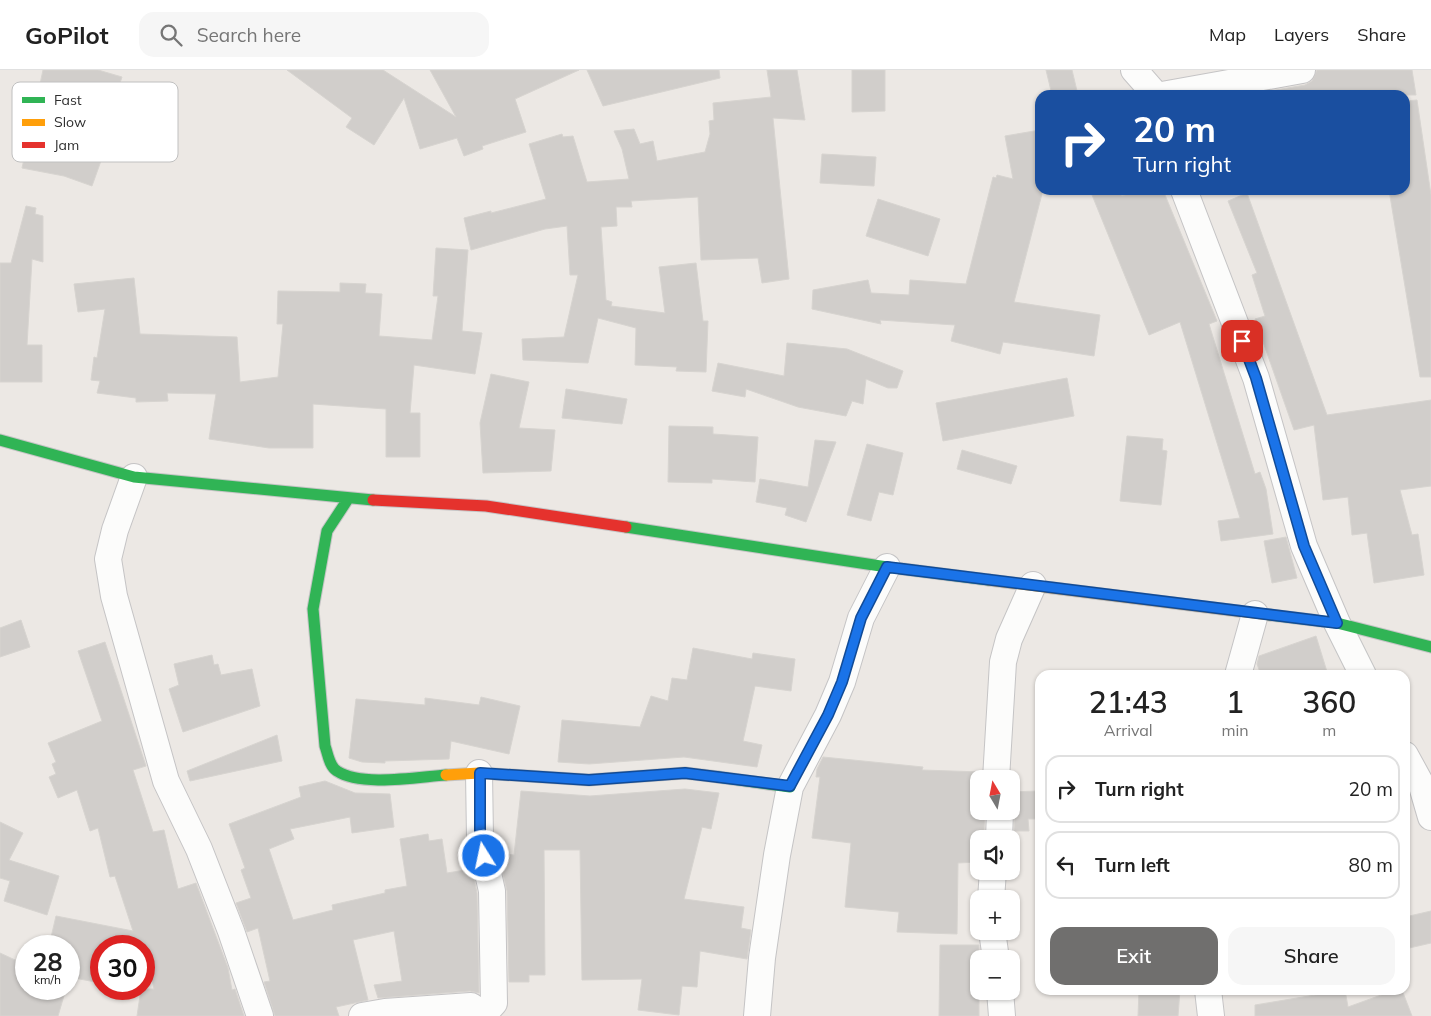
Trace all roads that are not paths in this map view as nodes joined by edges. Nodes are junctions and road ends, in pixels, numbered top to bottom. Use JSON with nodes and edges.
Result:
{"nodes":[{"id":1,"x":1134,"y":70,"type":"edge"},
{"id":2,"x":1302,"y":70,"type":"edge"},
{"id":3,"x":1152,"y":90,"type":"edge"},
{"id":4,"x":1190,"y":90,"type":"edge"},
{"id":5,"x":1186,"y":195,"type":"edge"},
{"id":6,"x":0,"y":440,"type":"edge"},
{"id":7,"x":134,"y":477,"type":"junction"},
{"id":8,"x":348,"y":499,"type":"junction"},
{"id":9,"x":887,"y":567,"type":"junction"},
{"id":10,"x":1033,"y":585,"type":"junction"},
{"id":11,"x":1255,"y":614,"type":"junction"},
{"id":12,"x":1337,"y":623,"type":"junction"},
{"id":13,"x":1431,"y":647,"type":"edge"},
{"id":14,"x":1239,"y":670,"type":"edge"},
{"id":15,"x":1360,"y":670,"type":"edge"},
{"id":16,"x":1410,"y":764,"type":"edge"},
{"id":17,"x":997,"y":770,"type":"edge"},
{"id":18,"x":480,"y":773,"type":"junction"},
{"id":19,"x":790,"y":786,"type":"junction"},
{"id":20,"x":1431,"y":817,"type":"edge"},
{"id":21,"x":1209,"y":995,"type":"edge"},
{"id":22,"x":1001,"y":1000,"type":"edge"},
{"id":23,"x":485,"y":1015,"type":"edge"},
{"id":24,"x":260,"y":1016,"type":"edge"},
{"id":25,"x":362,"y":1016,"type":"edge"},
{"id":26,"x":757,"y":1016,"type":"edge"},
{"id":27,"x":1002,"y":1016,"type":"edge"},
{"id":28,"x":1211,"y":1016,"type":"edge"}],
"edges":[{"from":1,"to":3,"type":"street"},
{"from":2,"to":4,"type":"street"},
{"from":5,"to":12,"type":"street"},
{"from":6,"to":7,"type":"street"},
{"from":7,"to":8,"type":"street"},
{"from":7,"to":24,"type":"street"},
{"from":8,"to":9,"type":"street"},
{"from":8,"to":18,"type":"street"},
{"from":9,"to":10,"type":"street"},
{"from":9,"to":19,"type":"street"},
{"from":10,"to":11,"type":"street"},
{"from":10,"to":17,"type":"street"},
{"from":11,"to":12,"type":"street"},
{"from":11,"to":14,"type":"street"},
{"from":12,"to":13,"type":"street"},
{"from":12,"to":15,"type":"street"},
{"from":16,"to":20,"type":"street"},
{"from":18,"to":19,"type":"street"},
{"from":18,"to":23,"type":"street"},
{"from":19,"to":26,"type":"street"},
{"from":21,"to":28,"type":"street"},
{"from":22,"to":27,"type":"street"},
{"from":23,"to":25,"type":"street"}]}
